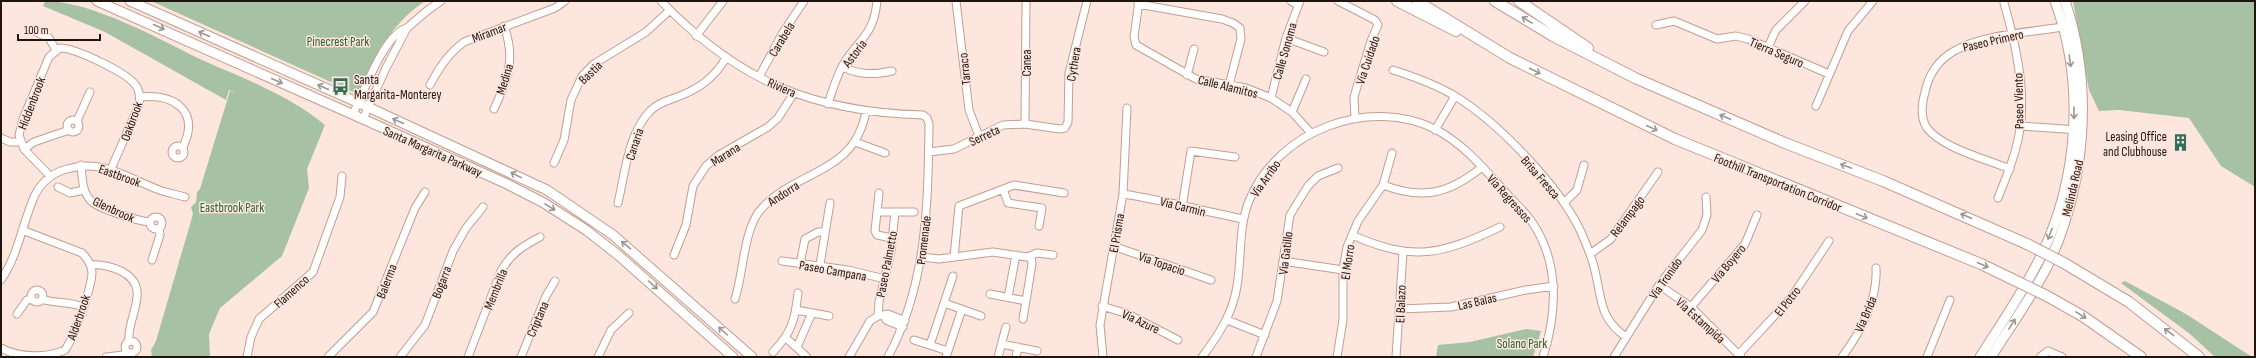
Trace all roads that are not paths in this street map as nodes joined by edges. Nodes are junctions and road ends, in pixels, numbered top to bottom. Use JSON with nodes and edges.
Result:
{"nodes":[{"id":1,"x":97,"y":1,"type":"edge"},
{"id":2,"x":130,"y":1,"type":"edge"},
{"id":3,"x":442,"y":1,"type":"edge"},
{"id":4,"x":565,"y":1,"type":"edge"},
{"id":5,"x":661,"y":1,"type":"edge"},
{"id":6,"x":723,"y":1,"type":"edge"},
{"id":7,"x":804,"y":1,"type":"edge"},
{"id":8,"x":877,"y":1,"type":"edge"},
{"id":9,"x":956,"y":1,"type":"edge"},
{"id":10,"x":1026,"y":1,"type":"edge"},
{"id":11,"x":1087,"y":1,"type":"edge"},
{"id":12,"x":1291,"y":1,"type":"edge"},
{"id":13,"x":1338,"y":1,"type":"edge"},
{"id":14,"x":1397,"y":1,"type":"edge"},
{"id":15,"x":1417,"y":1,"type":"edge"},
{"id":16,"x":1495,"y":1,"type":"edge"},
{"id":17,"x":1519,"y":1,"type":"edge"},
{"id":18,"x":1805,"y":1,"type":"edge"},
{"id":19,"x":1873,"y":1,"type":"edge"},
{"id":20,"x":2055,"y":1,"type":"edge"},
{"id":21,"x":2065,"y":1,"type":"edge"},
{"id":22,"x":1138,"y":3,"type":"edge"},
{"id":23,"x":1299,"y":3,"type":"edge"},
{"id":24,"x":2004,"y":3,"type":"dead end"},
{"id":25,"x":670,"y":10,"type":"junction"},
{"id":26,"x":1656,"y":25,"type":"dead end"},
{"id":27,"x":504,"y":26,"type":"junction"},
{"id":28,"x":2068,"y":26,"type":"junction"},
{"id":29,"x":407,"y":28,"type":"junction"},
{"id":30,"x":32,"y":30,"type":"dead end"},
{"id":31,"x":2013,"y":35,"type":"junction"},
{"id":32,"x":696,"y":36,"type":"junction"},
{"id":33,"x":1286,"y":38,"type":"junction"},
{"id":34,"x":387,"y":45,"type":"junction"},
{"id":35,"x":1768,"y":47,"type":"junction"},
{"id":36,"x":58,"y":49,"type":"junction"},
{"id":37,"x":1194,"y":49,"type":"dead end"},
{"id":38,"x":396,"y":51,"type":"junction"},
{"id":39,"x":1324,"y":52,"type":"dead end"},
{"id":40,"x":726,"y":58,"type":"junction"},
{"id":41,"x":1510,"y":58,"type":"junction"},
{"id":42,"x":842,"y":67,"type":"junction"},
{"id":43,"x":1393,"y":70,"type":"dead end"},
{"id":44,"x":892,"y":71,"type":"dead end"},
{"id":45,"x":1829,"y":74,"type":"junction"},
{"id":46,"x":1187,"y":75,"type":"junction"},
{"id":47,"x":759,"y":77,"type":"junction"},
{"id":48,"x":1635,"y":78,"type":"junction"},
{"id":49,"x":1306,"y":79,"type":"dead end"},
{"id":50,"x":430,"y":85,"type":"dead end"},
{"id":51,"x":1229,"y":85,"type":"junction"},
{"id":52,"x":90,"y":92,"type":"dead end"},
{"id":53,"x":794,"y":93,"type":"junction"},
{"id":54,"x":140,"y":96,"type":"junction"},
{"id":55,"x":1455,"y":96,"type":"junction"},
{"id":56,"x":1271,"y":98,"type":"junction"},
{"id":57,"x":358,"y":103,"type":"junction"},
{"id":58,"x":828,"y":104,"type":"junction"},
{"id":59,"x":1816,"y":106,"type":"dead end"},
{"id":60,"x":368,"y":107,"type":"junction"},
{"id":61,"x":1127,"y":108,"type":"dead end"},
{"id":62,"x":494,"y":109,"type":"dead end"},
{"id":63,"x":866,"y":111,"type":"junction"},
{"id":64,"x":1292,"y":112,"type":"junction"},
{"id":65,"x":353,"y":114,"type":"junction"},
{"id":66,"x":927,"y":118,"type":"joint"},
{"id":67,"x":363,"y":119,"type":"junction"},
{"id":68,"x":1355,"y":119,"type":"junction"},
{"id":69,"x":1025,"y":124,"type":"junction"},
{"id":70,"x":2021,"y":126,"type":"junction"},
{"id":71,"x":1065,"y":128,"type":"joint"},
{"id":72,"x":1436,"y":130,"type":"junction"},
{"id":73,"x":2078,"y":130,"type":"junction"},
{"id":74,"x":1311,"y":133,"type":"junction"},
{"id":75,"x":979,"y":136,"type":"junction"},
{"id":76,"x":1,"y":138,"type":"edge"},
{"id":77,"x":20,"y":142,"type":"junction"},
{"id":78,"x":856,"y":142,"type":"junction"},
{"id":79,"x":183,"y":148,"type":"dead end"},
{"id":80,"x":24,"y":149,"type":"junction"},
{"id":81,"x":928,"y":152,"type":"junction"},
{"id":82,"x":885,"y":153,"type":"dead end"},
{"id":83,"x":1392,"y":153,"type":"dead end"},
{"id":84,"x":1234,"y":158,"type":"dead end"},
{"id":85,"x":554,"y":163,"type":"dead end"},
{"id":86,"x":81,"y":165,"type":"junction"},
{"id":87,"x":1584,"y":165,"type":"dead end"},
{"id":88,"x":1482,"y":166,"type":"junction"},
{"id":89,"x":1338,"y":168,"type":"dead end"},
{"id":90,"x":111,"y":169,"type":"junction"},
{"id":91,"x":2010,"y":169,"type":"junction"},
{"id":92,"x":1658,"y":172,"type":"dead end"},
{"id":93,"x":50,"y":176,"type":"junction"},
{"id":94,"x":342,"y":176,"type":"dead end"},
{"id":95,"x":1383,"y":185,"type":"junction"},
{"id":96,"x":58,"y":187,"type":"dead end"},
{"id":97,"x":1003,"y":189,"type":"junction"},
{"id":98,"x":84,"y":190,"type":"junction"},
{"id":99,"x":425,"y":192,"type":"dead end"},
{"id":100,"x":879,"y":193,"type":"dead end"},
{"id":101,"x":1064,"y":194,"type":"dead end"},
{"id":102,"x":1123,"y":194,"type":"junction"},
{"id":103,"x":185,"y":197,"type":"dead end"},
{"id":104,"x":1706,"y":197,"type":"dead end"},
{"id":105,"x":1998,"y":198,"type":"dead end"},
{"id":106,"x":618,"y":203,"type":"dead end"},
{"id":107,"x":830,"y":203,"type":"dead end"},
{"id":108,"x":1564,"y":204,"type":"junction"},
{"id":109,"x":483,"y":207,"type":"dead end"},
{"id":110,"x":1182,"y":207,"type":"junction"},
{"id":111,"x":877,"y":212,"type":"junction"},
{"id":112,"x":895,"y":212,"type":"junction"},
{"id":113,"x":914,"y":212,"type":"dead end"},
{"id":114,"x":1757,"y":214,"type":"dead end"},
{"id":115,"x":1243,"y":219,"type":"junction"},
{"id":116,"x":1039,"y":226,"type":"dead end"},
{"id":117,"x":1500,"y":226,"type":"dead end"},
{"id":118,"x":22,"y":230,"type":"junction"},
{"id":119,"x":825,"y":232,"type":"junction"},
{"id":120,"x":1352,"y":235,"type":"junction"},
{"id":121,"x":540,"y":237,"type":"dead end"},
{"id":122,"x":892,"y":238,"type":"junction"},
{"id":123,"x":1828,"y":241,"type":"dead end"},
{"id":124,"x":1114,"y":246,"type":"junction"},
{"id":125,"x":1402,"y":252,"type":"junction"},
{"id":126,"x":1590,"y":254,"type":"junction"},
{"id":127,"x":674,"y":255,"type":"dead end"},
{"id":128,"x":1016,"y":255,"type":"junction"},
{"id":129,"x":1053,"y":255,"type":"dead end"},
{"id":130,"x":922,"y":256,"type":"junction"},
{"id":131,"x":954,"y":257,"type":"junction"},
{"id":132,"x":1031,"y":257,"type":"junction"},
{"id":133,"x":152,"y":260,"type":"dead end"},
{"id":134,"x":782,"y":261,"type":"dead end"},
{"id":135,"x":1283,"y":261,"type":"junction"},
{"id":136,"x":800,"y":264,"type":"junction"},
{"id":137,"x":91,"y":265,"type":"junction"},
{"id":138,"x":820,"y":265,"type":"junction"},
{"id":139,"x":1876,"y":268,"type":"dead end"},
{"id":140,"x":1343,"y":270,"type":"junction"},
{"id":141,"x":954,"y":276,"type":"dead end"},
{"id":142,"x":885,"y":279,"type":"junction"},
{"id":143,"x":1,"y":280,"type":"edge"},
{"id":144,"x":1210,"y":280,"type":"dead end"},
{"id":145,"x":555,"y":281,"type":"dead end"},
{"id":146,"x":1659,"y":285,"type":"junction"},
{"id":147,"x":1554,"y":286,"type":"junction"},
{"id":148,"x":798,"y":293,"type":"dead end"},
{"id":149,"x":990,"y":294,"type":"dead end"},
{"id":150,"x":1008,"y":297,"type":"junction"},
{"id":151,"x":735,"y":299,"type":"dead end"},
{"id":152,"x":1950,"y":300,"type":"dead end"},
{"id":153,"x":1026,"y":301,"type":"junction"},
{"id":154,"x":944,"y":303,"type":"junction"},
{"id":155,"x":1102,"y":306,"type":"junction"},
{"id":156,"x":83,"y":307,"type":"junction"},
{"id":157,"x":1691,"y":307,"type":"junction"},
{"id":158,"x":962,"y":309,"type":"junction"},
{"id":159,"x":1400,"y":309,"type":"junction"},
{"id":160,"x":796,"y":310,"type":"junction"},
{"id":161,"x":629,"y":313,"type":"dead end"},
{"id":162,"x":812,"y":313,"type":"junction"},
{"id":163,"x":17,"y":314,"type":"dead end"},
{"id":164,"x":829,"y":316,"type":"dead end"},
{"id":165,"x":881,"y":316,"type":"junction"},
{"id":166,"x":981,"y":316,"type":"dead end"},
{"id":167,"x":1023,"y":319,"type":"dead end"},
{"id":168,"x":1227,"y":320,"type":"junction"},
{"id":169,"x":904,"y":324,"type":"junction"},
{"id":170,"x":1006,"y":327,"type":"dead end"},
{"id":171,"x":1265,"y":335,"type":"junction"},
{"id":172,"x":1626,"y":337,"type":"junction"},
{"id":173,"x":786,"y":338,"type":"junction"},
{"id":174,"x":914,"y":340,"type":"dead end"},
{"id":175,"x":1178,"y":340,"type":"dead end"},
{"id":176,"x":129,"y":342,"type":"junction"},
{"id":177,"x":1001,"y":344,"type":"junction"},
{"id":178,"x":930,"y":345,"type":"junction"},
{"id":179,"x":796,"y":347,"type":"junction"},
{"id":180,"x":1018,"y":347,"type":"junction"},
{"id":181,"x":1,"y":348,"type":"edge"},
{"id":182,"x":1037,"y":351,"type":"dead end"},
{"id":183,"x":127,"y":352,"type":"junction"},
{"id":184,"x":773,"y":352,"type":"dead end"},
{"id":185,"x":947,"y":354,"type":"edge"},
{"id":186,"x":1740,"y":356,"type":"edge"},
{"id":187,"x":1985,"y":356,"type":"edge"},
{"id":188,"x":106,"y":357,"type":"edge"},
{"id":189,"x":248,"y":357,"type":"edge"},
{"id":190,"x":328,"y":357,"type":"edge"},
{"id":191,"x":400,"y":357,"type":"edge"},
{"id":192,"x":468,"y":357,"type":"edge"},
{"id":193,"x":521,"y":357,"type":"edge"},
{"id":194,"x":598,"y":357,"type":"edge"},
{"id":195,"x":733,"y":357,"type":"edge"},
{"id":196,"x":752,"y":357,"type":"edge"},
{"id":197,"x":807,"y":357,"type":"edge"},
{"id":198,"x":849,"y":357,"type":"edge"},
{"id":199,"x":888,"y":357,"type":"edge"},
{"id":200,"x":998,"y":357,"type":"edge"},
{"id":201,"x":1016,"y":357,"type":"edge"},
{"id":202,"x":1103,"y":357,"type":"edge"},
{"id":203,"x":1202,"y":357,"type":"edge"},
{"id":204,"x":1256,"y":357,"type":"edge"},
{"id":205,"x":1337,"y":357,"type":"edge"},
{"id":206,"x":1396,"y":357,"type":"edge"},
{"id":207,"x":1543,"y":357,"type":"edge"},
{"id":208,"x":1614,"y":357,"type":"edge"},
{"id":209,"x":1842,"y":357,"type":"edge"},
{"id":210,"x":1927,"y":357,"type":"edge"},
{"id":211,"x":2040,"y":357,"type":"edge"},
{"id":212,"x":2062,"y":357,"type":"edge"},
{"id":213,"x":2141,"y":357,"type":"edge"},
{"id":214,"x":2199,"y":357,"type":"edge"}],
"edges":[{"from":1,"to":65,"type":"main road","name":"Santa Margarita Parkway","one_way":true},
{"from":57,"to":2,"type":"main road","name":"Santa Margarita Parkway","one_way":true},
{"from":3,"to":29,"type":"street"},
{"from":4,"to":27,"type":"street","name":"Miramar"},
{"from":5,"to":25,"type":"street","name":"Riviera"},
{"from":6,"to":32,"type":"street"},
{"from":7,"to":47,"type":"street","name":"Carabela"},
{"from":8,"to":42,"type":"street","name":"Astoria"},
{"from":9,"to":75,"type":"street","name":"Tarraco"},
{"from":10,"to":69,"type":"street","name":"Canea"},
{"from":11,"to":71,"type":"street","name":"Cythera"},
{"from":12,"to":23,"type":"street"},
{"from":13,"to":68,"type":"street","name":"Via Cuidado"},
{"from":14,"to":41,"type":"highway"},
{"from":15,"to":41,"type":"highway","name":"Foothill Transportation Corridor"},
{"from":48,"to":16,"type":"highway","one_way":true},
{"from":17,"to":48,"type":"highway"},
{"from":18,"to":35,"type":"street"},
{"from":19,"to":45,"type":"street"},
{"from":20,"to":28,"type":"main road","name":"Melinda Road"},
{"from":21,"to":28,"type":"main road","name":"Melinda Road"},
{"from":22,"to":46,"type":"street","name":"Calle Alamitos"},
{"from":22,"to":51,"type":"street"},
{"from":23,"to":33,"type":"street","name":"Calle Sonoma"},
{"from":24,"to":31,"type":"street","name":"Paseo Viento"},
{"from":25,"to":32,"type":"street","name":"Riviera"},
{"from":25,"to":85,"type":"street","name":"Bastia"},
{"from":26,"to":35,"type":"street","name":"Tierra Seguro"},
{"from":27,"to":50,"type":"street","name":"Miramar"},
{"from":27,"to":62,"type":"street","name":"Medina"},
{"from":28,"to":31,"type":"street","name":"Paseo Primero"},
{"from":28,"to":73,"type":"main road","name":"Melinda Road"},
{"from":29,"to":34,"type":"street"},
{"from":29,"to":38,"type":"street"},
{"from":30,"to":36,"type":"street"},
{"from":31,"to":70,"type":"street","name":"Paseo Viento"},
{"from":31,"to":91,"type":"street","name":"Paseo Primero"},
{"from":32,"to":40,"type":"street","name":"Riviera"},
{"from":33,"to":39,"type":"street"},
{"from":33,"to":56,"type":"street","name":"Calle Sonoma"},
{"from":34,"to":38,"type":"street"},
{"from":34,"to":57,"type":"street"},
{"from":35,"to":45,"type":"street","name":"Tierra Seguro"},
{"from":36,"to":54,"type":"street","name":"Oakbrook"},
{"from":36,"to":77,"type":"street","name":"Hiddenbrook"},
{"from":37,"to":46,"type":"street"},
{"from":38,"to":60,"type":"street"},
{"from":40,"to":47,"type":"street","name":"Riviera"},
{"from":40,"to":106,"type":"street","name":"Canaria"},
{"from":41,"to":213,"type":"highway","name":"Foothill Transportation Corridor","one_way":true,"bridge":true},
{"from":42,"to":44,"type":"street"},
{"from":42,"to":58,"type":"street","name":"Astoria"},
{"from":43,"to":55,"type":"street","name":"Brisa Fresca"},
{"from":45,"to":59,"type":"street"},
{"from":46,"to":51,"type":"street","name":"Calle Alamitos"},
{"from":47,"to":53,"type":"street","name":"Riviera"},
{"from":214,"to":48,"type":"highway","one_way":true,"bridge":true},
{"from":49,"to":64,"type":"street"},
{"from":51,"to":56,"type":"street","name":"Calle Alamitos"},
{"from":52,"to":80,"type":"street"},
{"from":53,"to":58,"type":"street","name":"Riviera"},
{"from":53,"to":127,"type":"street","name":"Marana"},
{"from":54,"to":79,"type":"street"},
{"from":54,"to":90,"type":"street","name":"Oakbrook"},
{"from":55,"to":72,"type":"street"},
{"from":55,"to":108,"type":"street","name":"Brisa Fresca"},
{"from":56,"to":64,"type":"street","name":"Calle Alamitos"},
{"from":57,"to":60,"type":"main road","name":"Santa Margarita Parkway"},
{"from":57,"to":65,"type":"street"},
{"from":58,"to":63,"type":"street","name":"Riviera"},
{"from":60,"to":67,"type":"street"},
{"from":196,"to":60,"type":"main road","name":"Santa Margarita Parkway","one_way":true},
{"from":61,"to":102,"type":"street","name":"El Prisma"},
{"from":63,"to":66,"type":"street","name":"Riviera"},
{"from":63,"to":78,"type":"street","name":"Andorra"},
{"from":64,"to":74,"type":"street","name":"Calle Alamitos"},
{"from":65,"to":67,"type":"main road","name":"Santa Margarita Parkway"},
{"from":66,"to":81,"type":"street","name":"Promenade"},
{"from":67,"to":195,"type":"main road","name":"Santa Margarita Parkway","one_way":true},
{"from":68,"to":72,"type":"street","name":"Via Arribo"},
{"from":68,"to":74,"type":"street","name":"Via Arribo"},
{"from":69,"to":71,"type":"street","name":"Serreta"},
{"from":69,"to":75,"type":"street","name":"Serreta"},
{"from":70,"to":73,"type":"street"},
{"from":70,"to":91,"type":"street","name":"Paseo Viento"},
{"from":72,"to":88,"type":"street","name":"Via Regressos"},
{"from":73,"to":187,"type":"main road","name":"Melinda Road"},
{"from":74,"to":115,"type":"street","name":"Via Arribo"},
{"from":75,"to":81,"type":"street","name":"Serreta"},
{"from":76,"to":77,"type":"street"},
{"from":77,"to":80,"type":"street","name":"Hiddenbrook"},
{"from":78,"to":82,"type":"street"},
{"from":78,"to":151,"type":"street","name":"Andorra"},
{"from":80,"to":93,"type":"street","name":"Hiddenbrook"},
{"from":81,"to":130,"type":"street","name":"Promenade"},
{"from":83,"to":95,"type":"street","name":"El Morro"},
{"from":84,"to":110,"type":"street"},
{"from":86,"to":90,"type":"street","name":"Eastbrook"},
{"from":86,"to":93,"type":"street","name":"Eastbrook"},
{"from":86,"to":98,"type":"street","name":"Glenbrook"},
{"from":87,"to":108,"type":"street"},
{"from":88,"to":95,"type":"street"},
{"from":88,"to":147,"type":"street","name":"Via Regressos"},
{"from":89,"to":135,"type":"street","name":"Via Gatillo"},
{"from":90,"to":103,"type":"street","name":"Eastbrook"},
{"from":91,"to":105,"type":"street","name":"Paseo Viento"},
{"from":92,"to":126,"type":"street","name":"Relampago"},
{"from":93,"to":118,"type":"street"},
{"from":94,"to":189,"type":"street","name":"Flamenco"},
{"from":95,"to":120,"type":"street","name":"El Morro"},
{"from":96,"to":98,"type":"street"},
{"from":97,"to":101,"type":"street"},
{"from":97,"to":116,"type":"street"},
{"from":97,"to":131,"type":"street"},
{"from":98,"to":133,"type":"street","name":"Glenbrook"},
{"from":99,"to":190,"type":"street","name":"Balerma"},
{"from":100,"to":111,"type":"street"},
{"from":102,"to":110,"type":"street","name":"Via Carmin"},
{"from":102,"to":124,"type":"street","name":"El Prisma"},
{"from":104,"to":146,"type":"street","name":"Via Tronido"},
{"from":107,"to":119,"type":"street"},
{"from":108,"to":126,"type":"street","name":"Brisa Fresca"},
{"from":109,"to":191,"type":"street","name":"Bogarra"},
{"from":110,"to":115,"type":"street","name":"Via Carmin"},
{"from":111,"to":112,"type":"street"},
{"from":111,"to":122,"type":"street"},
{"from":112,"to":113,"type":"street"},
{"from":112,"to":122,"type":"street","name":"Paseo Palmetto"},
{"from":114,"to":157,"type":"street","name":"Via Boyero"},
{"from":115,"to":168,"type":"street","name":"Via Arribo"},
{"from":117,"to":125,"type":"street"},
{"from":118,"to":137,"type":"street"},
{"from":118,"to":143,"type":"street"},
{"from":119,"to":136,"type":"street"},
{"from":119,"to":138,"type":"street"},
{"from":120,"to":125,"type":"street"},
{"from":120,"to":140,"type":"street","name":"El Morro"},
{"from":121,"to":192,"type":"street","name":"Membrilla"},
{"from":122,"to":142,"type":"street","name":"Paseo Palmetto"},
{"from":123,"to":186,"type":"street","name":"El Potro"},
{"from":124,"to":144,"type":"street","name":"Via Topacio"},
{"from":124,"to":155,"type":"street","name":"El Prisma"},
{"from":125,"to":159,"type":"street","name":"El Balazo"},
{"from":126,"to":172,"type":"street","name":"Brisa Fresca"},
{"from":128,"to":131,"type":"street"},
{"from":128,"to":132,"type":"street"},
{"from":128,"to":150,"type":"street"},
{"from":129,"to":132,"type":"street"},
{"from":130,"to":131,"type":"street"},
{"from":130,"to":169,"type":"street","name":"Promenade"},
{"from":132,"to":153,"type":"street"},
{"from":134,"to":136,"type":"street","name":"Paseo Campana"},
{"from":135,"to":140,"type":"street"},
{"from":135,"to":171,"type":"street","name":"Via Gatillo"},
{"from":136,"to":138,"type":"street","name":"Paseo Campana"},
{"from":137,"to":156,"type":"street","name":"Alderbrook"},
{"from":137,"to":176,"type":"street"},
{"from":138,"to":142,"type":"street","name":"Paseo Campana"},
{"from":139,"to":209,"type":"street","name":"Via Brida"},
{"from":140,"to":205,"type":"street","name":"El Morro"},
{"from":141,"to":154,"type":"street"},
{"from":142,"to":165,"type":"street","name":"Paseo Palmetto"},
{"from":145,"to":193,"type":"street","name":"Criptana"},
{"from":146,"to":157,"type":"street","name":"Via Estampida"},
{"from":146,"to":172,"type":"street","name":"Via Tronido"},
{"from":147,"to":159,"type":"street","name":"Las Balas"},
{"from":147,"to":207,"type":"street","name":"Via Regressos"},
{"from":148,"to":160,"type":"street"},
{"from":149,"to":150,"type":"street"},
{"from":150,"to":153,"type":"street"},
{"from":152,"to":210,"type":"street"},
{"from":153,"to":167,"type":"street"},
{"from":154,"to":158,"type":"street"},
{"from":154,"to":178,"type":"street"},
{"from":155,"to":175,"type":"street","name":"Via Azure"},
{"from":155,"to":202,"type":"street","name":"El Prisma"},
{"from":156,"to":163,"type":"street"},
{"from":156,"to":181,"type":"street","name":"Alderbrook"},
{"from":157,"to":186,"type":"street","name":"Via Estampida"},
{"from":158,"to":166,"type":"street"},
{"from":158,"to":185,"type":"street"},
{"from":159,"to":206,"type":"street","name":"El Balazo"},
{"from":160,"to":162,"type":"street"},
{"from":160,"to":173,"type":"street"},
{"from":161,"to":194,"type":"street"},
{"from":162,"to":164,"type":"street"},
{"from":162,"to":179,"type":"street"},
{"from":165,"to":169,"type":"street","name":"Paseo Palmetto"},
{"from":165,"to":198,"type":"street","name":"Paseo Palmetto"},
{"from":168,"to":171,"type":"street"},
{"from":168,"to":203,"type":"street","name":"Via Arribo"},
{"from":169,"to":199,"type":"street","name":"Promenade"},
{"from":170,"to":177,"type":"street"},
{"from":171,"to":204,"type":"street","name":"Via Gatillo"},
{"from":172,"to":208,"type":"street","name":"Via Tronido"},
{"from":173,"to":179,"type":"street"},
{"from":173,"to":184,"type":"street"},
{"from":174,"to":178,"type":"street"},
{"from":176,"to":183,"type":"street"},
{"from":176,"to":183,"type":"street"},
{"from":177,"to":180,"type":"street"},
{"from":177,"to":200,"type":"street"},
{"from":178,"to":185,"type":"street"},
{"from":179,"to":197,"type":"street"},
{"from":180,"to":182,"type":"street"},
{"from":180,"to":201,"type":"street"},
{"from":183,"to":188,"type":"street"},
{"from":211,"to":212,"type":"street"}]}
